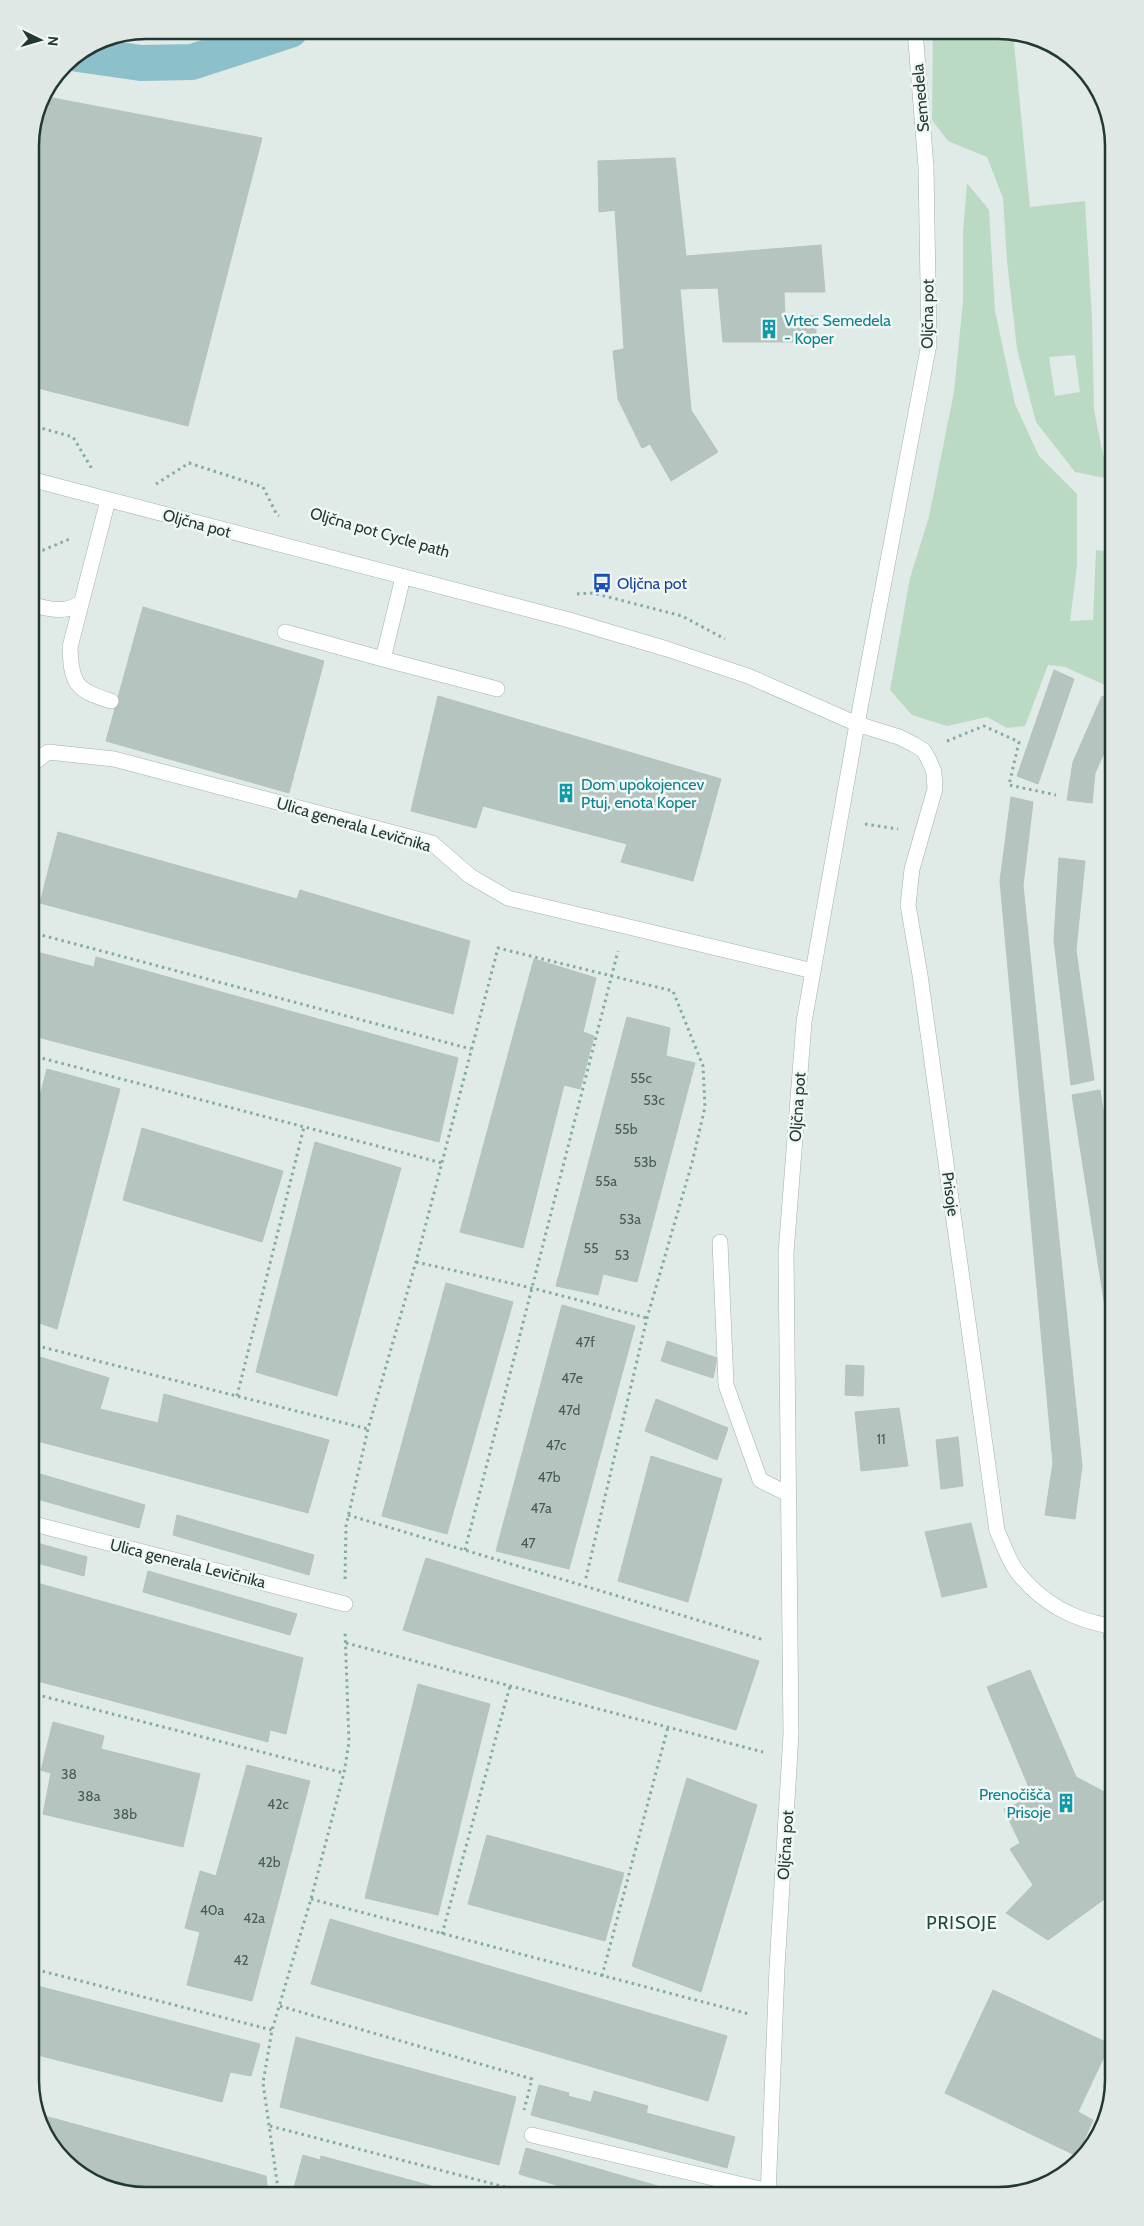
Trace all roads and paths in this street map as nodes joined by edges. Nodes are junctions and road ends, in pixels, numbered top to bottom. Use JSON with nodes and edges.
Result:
{"nodes":[{"id":1,"x":916,"y":39,"type":"edge"},
{"id":2,"x":926,"y":167,"type":"joint"},
{"id":3,"x":39,"y":427,"type":"edge"},
{"id":4,"x":96,"y":475,"type":"dead end"},
{"id":5,"x":39,"y":482,"type":"edge"},
{"id":6,"x":152,"y":486,"type":"dead end"},
{"id":7,"x":108,"y":500,"type":"junction"},
{"id":8,"x":284,"y":518,"type":"dead end"},
{"id":9,"x":101,"y":527,"type":"junction"},
{"id":10,"x":39,"y":549,"type":"edge"},
{"id":11,"x":403,"y":577,"type":"junction"},
{"id":12,"x":568,"y":594,"type":"dead end"},
{"id":13,"x":81,"y":603,"type":"junction"},
{"id":14,"x":39,"y":606,"type":"edge"},
{"id":15,"x":285,"y":632,"type":"dead end"},
{"id":16,"x":383,"y":659,"type":"junction"},
{"id":17,"x":734,"y":671,"type":"junction"},
{"id":18,"x":497,"y":688,"type":"dead end"},
{"id":19,"x":111,"y":701,"type":"dead end"},
{"id":20,"x":857,"y":724,"type":"junction"},
{"id":21,"x":923,"y":750,"type":"junction"},
{"id":22,"x":39,"y":759,"type":"edge"},
{"id":23,"x":1056,"y":795,"type":"dead end"},
{"id":24,"x":870,"y":824,"type":"dead end"},
{"id":25,"x":898,"y":830,"type":"dead end"},
{"id":26,"x":624,"y":926,"type":"junction"},
{"id":27,"x":39,"y":934,"type":"edge"},
{"id":28,"x":813,"y":971,"type":"junction"},
{"id":29,"x":611,"y":977,"type":"junction"},
{"id":30,"x":471,"y":1049,"type":"junction"},
{"id":31,"x":39,"y":1057,"type":"edge"},
{"id":32,"x":304,"y":1127,"type":"junction"},
{"id":33,"x":442,"y":1162,"type":"junction"},
{"id":34,"x":720,"y":1242,"type":"dead end"},
{"id":35,"x":416,"y":1262,"type":"junction"},
{"id":36,"x":532,"y":1288,"type":"junction"},
{"id":37,"x":646,"y":1318,"type":"junction"},
{"id":38,"x":39,"y":1346,"type":"edge"},
{"id":39,"x":237,"y":1396,"type":"junction"},
{"id":40,"x":368,"y":1429,"type":"junction"},
{"id":41,"x":788,"y":1494,"type":"junction"},
{"id":42,"x":348,"y":1515,"type":"junction"},
{"id":43,"x":39,"y":1525,"type":"edge"},
{"id":44,"x":465,"y":1550,"type":"junction"},
{"id":45,"x":585,"y":1582,"type":"dead end"},
{"id":46,"x":345,"y":1604,"type":"junction"},
{"id":47,"x":1105,"y":1625,"type":"edge"},
{"id":48,"x":346,"y":1643,"type":"junction"},
{"id":49,"x":790,"y":1648,"type":"junction"},
{"id":50,"x":510,"y":1686,"type":"junction"},
{"id":51,"x":39,"y":1695,"type":"edge"},
{"id":52,"x":668,"y":1727,"type":"junction"},
{"id":53,"x":791,"y":1760,"type":"junction"},
{"id":54,"x":344,"y":1773,"type":"junction"},
{"id":55,"x":311,"y":1899,"type":"junction"},
{"id":56,"x":442,"y":1934,"type":"junction"},
{"id":57,"x":39,"y":1970,"type":"edge"},
{"id":58,"x":602,"y":1976,"type":"junction"},
{"id":59,"x":280,"y":2006,"type":"junction"},
{"id":60,"x":776,"y":2021,"type":"junction"},
{"id":61,"x":272,"y":2030,"type":"junction"},
{"id":62,"x":270,"y":2126,"type":"junction"},
{"id":63,"x":532,"y":2134,"type":"joint"},
{"id":64,"x":278,"y":2187,"type":"edge"},
{"id":65,"x":505,"y":2187,"type":"edge"},
{"id":66,"x":740,"y":2187,"type":"edge"},
{"id":67,"x":768,"y":2187,"type":"edge"}],
"edges":[{"from":1,"to":2,"type":"street","name":"Semedela"},
{"from":2,"to":20,"type":"street","name":"Oljčna pot"},
{"from":3,"to":4,"type":"path"},
{"from":5,"to":7,"type":"street","name":"Oljčna pot"},
{"from":6,"to":8,"type":"path","name":"Oljčna pot Cycle path"},
{"from":7,"to":9,"type":"street"},
{"from":7,"to":11,"type":"street","name":"Oljčna pot"},
{"from":9,"to":10,"type":"path"},
{"from":9,"to":13,"type":"street"},
{"from":11,"to":16,"type":"street"},
{"from":11,"to":17,"type":"street","name":"Oljčna pot"},
{"from":12,"to":17,"type":"path"},
{"from":13,"to":14,"type":"street"},
{"from":13,"to":19,"type":"street"},
{"from":15,"to":16,"type":"street"},
{"from":16,"to":18,"type":"street"},
{"from":17,"to":20,"type":"street","name":"Oljčna pot"},
{"from":20,"to":21,"type":"street"},
{"from":20,"to":28,"type":"street","name":"Oljčna pot"},
{"from":21,"to":23,"type":"path"},
{"from":21,"to":47,"type":"street","name":"Prisoje"},
{"from":22,"to":26,"type":"street","name":"Ulica generala Levičnika"},
{"from":24,"to":25,"type":"path"},
{"from":26,"to":28,"type":"street","name":"Ulica generala Levičnika"},
{"from":26,"to":29,"type":"path"},
{"from":27,"to":30,"type":"path"},
{"from":28,"to":41,"type":"street","name":"Oljčna pot"},
{"from":29,"to":30,"type":"path"},
{"from":29,"to":36,"type":"path"},
{"from":29,"to":37,"type":"path"},
{"from":30,"to":33,"type":"path"},
{"from":31,"to":32,"type":"path"},
{"from":32,"to":33,"type":"path"},
{"from":32,"to":39,"type":"path"},
{"from":33,"to":35,"type":"path"},
{"from":34,"to":41,"type":"street"},
{"from":35,"to":36,"type":"path"},
{"from":35,"to":40,"type":"path"},
{"from":36,"to":37,"type":"path"},
{"from":36,"to":44,"type":"path"},
{"from":37,"to":45,"type":"path"},
{"from":38,"to":39,"type":"path"},
{"from":39,"to":40,"type":"path"},
{"from":40,"to":42,"type":"path"},
{"from":41,"to":49,"type":"street","name":"Oljčna pot"},
{"from":42,"to":44,"type":"path"},
{"from":42,"to":46,"type":"path"},
{"from":43,"to":46,"type":"street","name":"Ulica generala Levičnika"},
{"from":44,"to":49,"type":"path"},
{"from":46,"to":48,"type":"path"},
{"from":48,"to":50,"type":"path"},
{"from":48,"to":54,"type":"path"},
{"from":49,"to":53,"type":"street","name":"Oljčna pot"},
{"from":50,"to":52,"type":"path"},
{"from":50,"to":56,"type":"path"},
{"from":51,"to":54,"type":"path"},
{"from":52,"to":53,"type":"path"},
{"from":52,"to":58,"type":"path"},
{"from":53,"to":60,"type":"street","name":"Oljčna pot"},
{"from":54,"to":55,"type":"path"},
{"from":55,"to":56,"type":"path"},
{"from":55,"to":59,"type":"path"},
{"from":56,"to":58,"type":"path"},
{"from":57,"to":61,"type":"path"},
{"from":58,"to":60,"type":"path"},
{"from":59,"to":61,"type":"path"},
{"from":59,"to":63,"type":"path"},
{"from":60,"to":67,"type":"street","name":"Oljčna pot"},
{"from":61,"to":62,"type":"path"},
{"from":62,"to":64,"type":"path"},
{"from":62,"to":65,"type":"path"},
{"from":63,"to":66,"type":"street"}]}
